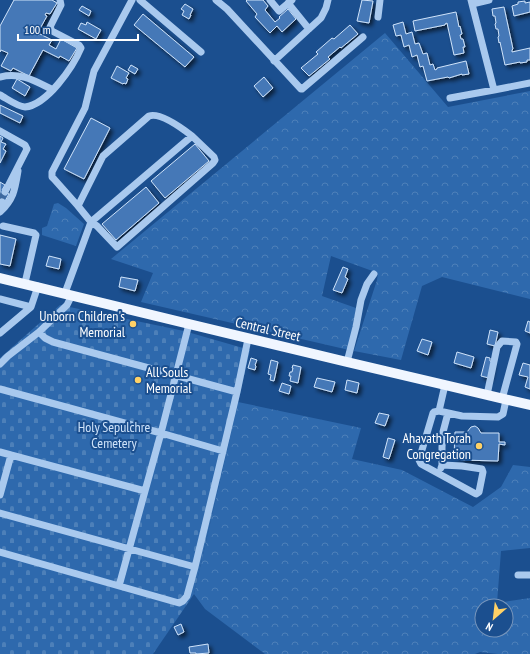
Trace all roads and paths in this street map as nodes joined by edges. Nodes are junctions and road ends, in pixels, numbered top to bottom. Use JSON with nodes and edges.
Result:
{"nodes":[{"id":1,"x":60,"y":0,"type":"edge"},
{"id":2,"x":132,"y":0,"type":"edge"},
{"id":3,"x":140,"y":0,"type":"edge"},
{"id":4,"x":216,"y":0,"type":"edge"},
{"id":5,"x":270,"y":0,"type":"edge"},
{"id":6,"x":328,"y":0,"type":"edge"},
{"id":7,"x":380,"y":0,"type":"edge"},
{"id":8,"x":489,"y":0,"type":"edge"},
{"id":9,"x":290,"y":2,"type":"edge"},
{"id":10,"x":472,"y":2,"type":"edge"},
{"id":11,"x":378,"y":17,"type":"dead end"},
{"id":12,"x":309,"y":29,"type":"junction"},
{"id":13,"x":363,"y":37,"type":"dead end"},
{"id":14,"x":201,"y":52,"type":"dead end"},
{"id":15,"x":274,"y":61,"type":"junction"},
{"id":16,"x":0,"y":77,"type":"edge"},
{"id":17,"x":530,"y":83,"type":"edge"},
{"id":18,"x":53,"y":90,"type":"junction"},
{"id":19,"x":494,"y":90,"type":"junction"},
{"id":20,"x":0,"y":95,"type":"edge"},
{"id":21,"x":450,"y":98,"type":"dead end"},
{"id":22,"x":0,"y":131,"type":"edge"},
{"id":23,"x":192,"y":136,"type":"junction"},
{"id":24,"x":20,"y":163,"type":"junction"},
{"id":25,"x":6,"y":192,"type":"tunnel mouth"},
{"id":26,"x":78,"y":206,"type":"junction"},
{"id":27,"x":0,"y":212,"type":"edge"},
{"id":28,"x":91,"y":222,"type":"junction"},
{"id":29,"x":2,"y":226,"type":"dead end"},
{"id":30,"x":374,"y":274,"type":"dead end"},
{"id":31,"x":0,"y":278,"type":"edge"},
{"id":32,"x":25,"y":283,"type":"junction"},
{"id":33,"x":38,"y":286,"type":"junction"},
{"id":34,"x":68,"y":294,"type":"junction"},
{"id":35,"x":0,"y":299,"type":"edge"},
{"id":36,"x":32,"y":307,"type":"junction"},
{"id":37,"x":189,"y":324,"type":"junction"},
{"id":38,"x":3,"y":326,"type":"edge"},
{"id":39,"x":39,"y":332,"type":"junction"},
{"id":40,"x":0,"y":333,"type":"edge"},
{"id":41,"x":248,"y":339,"type":"junction"},
{"id":42,"x":347,"y":362,"type":"junction"},
{"id":43,"x":0,"y":364,"type":"edge"},
{"id":44,"x":176,"y":376,"type":"junction"},
{"id":45,"x":445,"y":384,"type":"junction"},
{"id":46,"x":0,"y":390,"type":"edge"},
{"id":47,"x":237,"y":392,"type":"junction"},
{"id":48,"x":487,"y":395,"type":"junction"},
{"id":49,"x":504,"y":399,"type":"junction"},
{"id":50,"x":530,"y":406,"type":"edge"},
{"id":51,"x":439,"y":411,"type":"junction"},
{"id":52,"x":448,"y":413,"type":"junction"},
{"id":53,"x":161,"y":433,"type":"junction"},
{"id":54,"x":0,"y":452,"type":"edge"},
{"id":55,"x":223,"y":452,"type":"junction"},
{"id":56,"x":11,"y":455,"type":"junction"},
{"id":57,"x":442,"y":465,"type":"junction"},
{"id":58,"x":438,"y":473,"type":"junction"},
{"id":59,"x":145,"y":491,"type":"junction"},
{"id":60,"x":0,"y":495,"type":"edge"},
{"id":61,"x":0,"y":513,"type":"edge"},
{"id":62,"x":129,"y":549,"type":"junction"},
{"id":63,"x":0,"y":552,"type":"edge"},
{"id":64,"x":195,"y":567,"type":"junction"},
{"id":65,"x":518,"y":575,"type":"dead end"},
{"id":66,"x":530,"y":575,"type":"edge"},
{"id":67,"x":119,"y":586,"type":"junction"}],
"edges":[{"from":1,"to":18,"type":"street"},
{"from":2,"to":26,"type":"street"},
{"from":3,"to":14,"type":"street"},
{"from":4,"to":15,"type":"street"},
{"from":5,"to":9,"type":"street"},
{"from":6,"to":12,"type":"street"},
{"from":7,"to":11,"type":"street"},
{"from":8,"to":10,"type":"street"},
{"from":9,"to":12,"type":"street"},
{"from":10,"to":19,"type":"street"},
{"from":12,"to":15,"type":"street"},
{"from":13,"to":15,"type":"street"},
{"from":16,"to":18,"type":"street"},
{"from":17,"to":19,"type":"street"},
{"from":18,"to":20,"type":"street"},
{"from":19,"to":21,"type":"street"},
{"from":22,"to":24,"type":"street"},
{"from":23,"to":26,"type":"street"},
{"from":23,"to":28,"type":"street"},
{"from":23,"to":28,"type":"street"},
{"from":24,"to":25,"type":"street"},
{"from":24,"to":27,"type":"street"},
{"from":26,"to":28,"type":"street"},
{"from":28,"to":34,"type":"street"},
{"from":29,"to":32,"type":"street"},
{"from":30,"to":42,"type":"street"},
{"from":31,"to":32,"type":"main road","name":"Central Street"},
{"from":32,"to":33,"type":"main road","name":"Central Street"},
{"from":33,"to":34,"type":"main road","name":"Central Street"},
{"from":33,"to":36,"type":"street"},
{"from":34,"to":37,"type":"main road","name":"Central Street"},
{"from":34,"to":39,"type":"street"},
{"from":35,"to":36,"type":"street"},
{"from":36,"to":38,"type":"street"},
{"from":37,"to":41,"type":"main road","name":"Central Street"},
{"from":37,"to":44,"type":"street"},
{"from":38,"to":40,"type":"street"},
{"from":39,"to":43,"type":"street"},
{"from":39,"to":44,"type":"street"},
{"from":41,"to":42,"type":"main road","name":"Central Street"},
{"from":41,"to":47,"type":"street"},
{"from":42,"to":45,"type":"main road","name":"Central Street"},
{"from":44,"to":47,"type":"street"},
{"from":44,"to":53,"type":"street"},
{"from":45,"to":48,"type":"main road","name":"Central Street"},
{"from":45,"to":51,"type":"street"},
{"from":46,"to":53,"type":"street"},
{"from":47,"to":55,"type":"street"},
{"from":48,"to":49,"type":"main road","name":"Central Street"},
{"from":48,"to":49,"type":"street"},
{"from":49,"to":50,"type":"main road","name":"Central Street"},
{"from":49,"to":52,"type":"street"},
{"from":51,"to":52,"type":"street"},
{"from":51,"to":58,"type":"street"},
{"from":52,"to":57,"type":"street"},
{"from":53,"to":55,"type":"street"},
{"from":53,"to":59,"type":"street"},
{"from":54,"to":56,"type":"street"},
{"from":55,"to":64,"type":"street"},
{"from":56,"to":59,"type":"street"},
{"from":56,"to":60,"type":"street"},
{"from":57,"to":58,"type":"street"},
{"from":57,"to":58,"type":"street"},
{"from":59,"to":62,"type":"street"},
{"from":61,"to":62,"type":"street"},
{"from":62,"to":64,"type":"street"},
{"from":62,"to":67,"type":"street"},
{"from":63,"to":67,"type":"street"},
{"from":64,"to":67,"type":"street"},
{"from":65,"to":66,"type":"street"}]}
